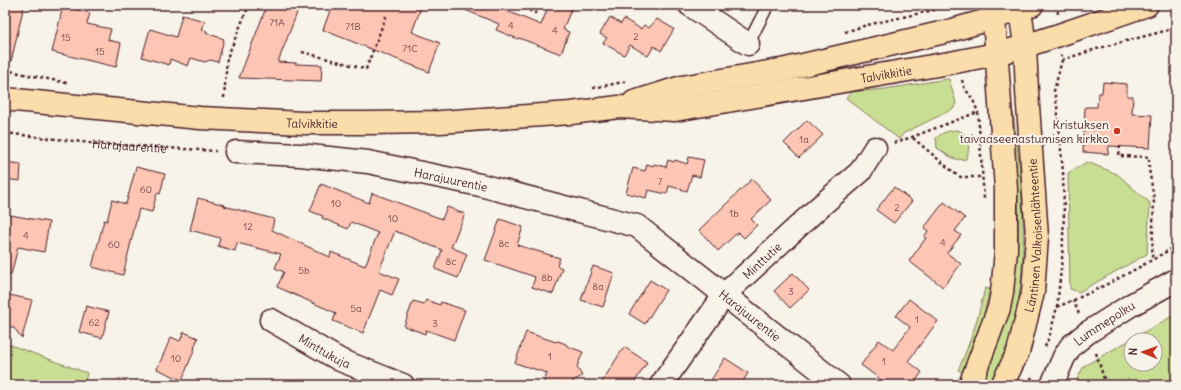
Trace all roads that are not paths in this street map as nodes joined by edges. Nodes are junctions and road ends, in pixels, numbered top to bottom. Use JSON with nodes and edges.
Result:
{"nodes":[{"id":1,"x":690,"y":5,"type":"edge"},
{"id":2,"x":768,"y":5,"type":"edge"},
{"id":3,"x":1147,"y":5,"type":"edge"},
{"id":4,"x":1026,"y":7,"type":"edge"},
{"id":5,"x":994,"y":18,"type":"junction"},
{"id":6,"x":748,"y":44,"type":"joint"},
{"id":7,"x":1025,"y":46,"type":"junction"},
{"id":8,"x":996,"y":54,"type":"junction"},
{"id":9,"x":5,"y":99,"type":"edge"},
{"id":10,"x":619,"y":107,"type":"junction"},
{"id":11,"x":875,"y":148,"type":"road end"},
{"id":12,"x":236,"y":152,"type":"road end"},
{"id":13,"x":1176,"y":280,"type":"edge"},
{"id":14,"x":725,"y":294,"type":"junction"},
{"id":15,"x":271,"y":320,"type":"dead end"},
{"id":16,"x":403,"y":385,"type":"edge"},
{"id":17,"x":661,"y":385,"type":"edge"},
{"id":18,"x":839,"y":385,"type":"edge"},
{"id":19,"x":970,"y":385,"type":"edge"},
{"id":20,"x":1002,"y":385,"type":"edge"},
{"id":21,"x":1052,"y":385,"type":"edge"}],
"edges":[{"from":1,"to":6,"type":"street"},
{"from":2,"to":6,"type":"lane"},
{"from":3,"to":7,"type":"main road","name":"Talvikkitie"},
{"from":4,"to":5,"type":"main road","name":"Talvikkitie"},
{"from":4,"to":7,"type":"main road","name":"Läntinen Valkoisenlähteentie"},
{"from":5,"to":8,"type":"main road","name":"Läntinen Valkoisenlähteentie"},
{"from":5,"to":10,"type":"main road","name":"Talvikkitie"},
{"from":7,"to":8,"type":"main road","name":"Talvikkitie"},
{"from":7,"to":20,"type":"main road","name":"Läntinen Valkoisenlähteentie"},
{"from":8,"to":10,"type":"main road","name":"Talvikkitie"},
{"from":8,"to":19,"type":"main road","name":"Läntinen Valkoisenlähteentie"},
{"from":9,"to":10,"type":"main road","name":"Talvikkitie"},
{"from":11,"to":14,"type":"street","name":"Minttutie"},
{"from":12,"to":14,"type":"street","name":"Harajuurentie"},
{"from":13,"to":21,"type":"street","name":"Lummepolku"},
{"from":14,"to":17,"type":"street","name":"Minttutie"},
{"from":14,"to":18,"type":"street","name":"Harajuurentie"},
{"from":15,"to":16,"type":"street","name":"Minttukuja"}]}
